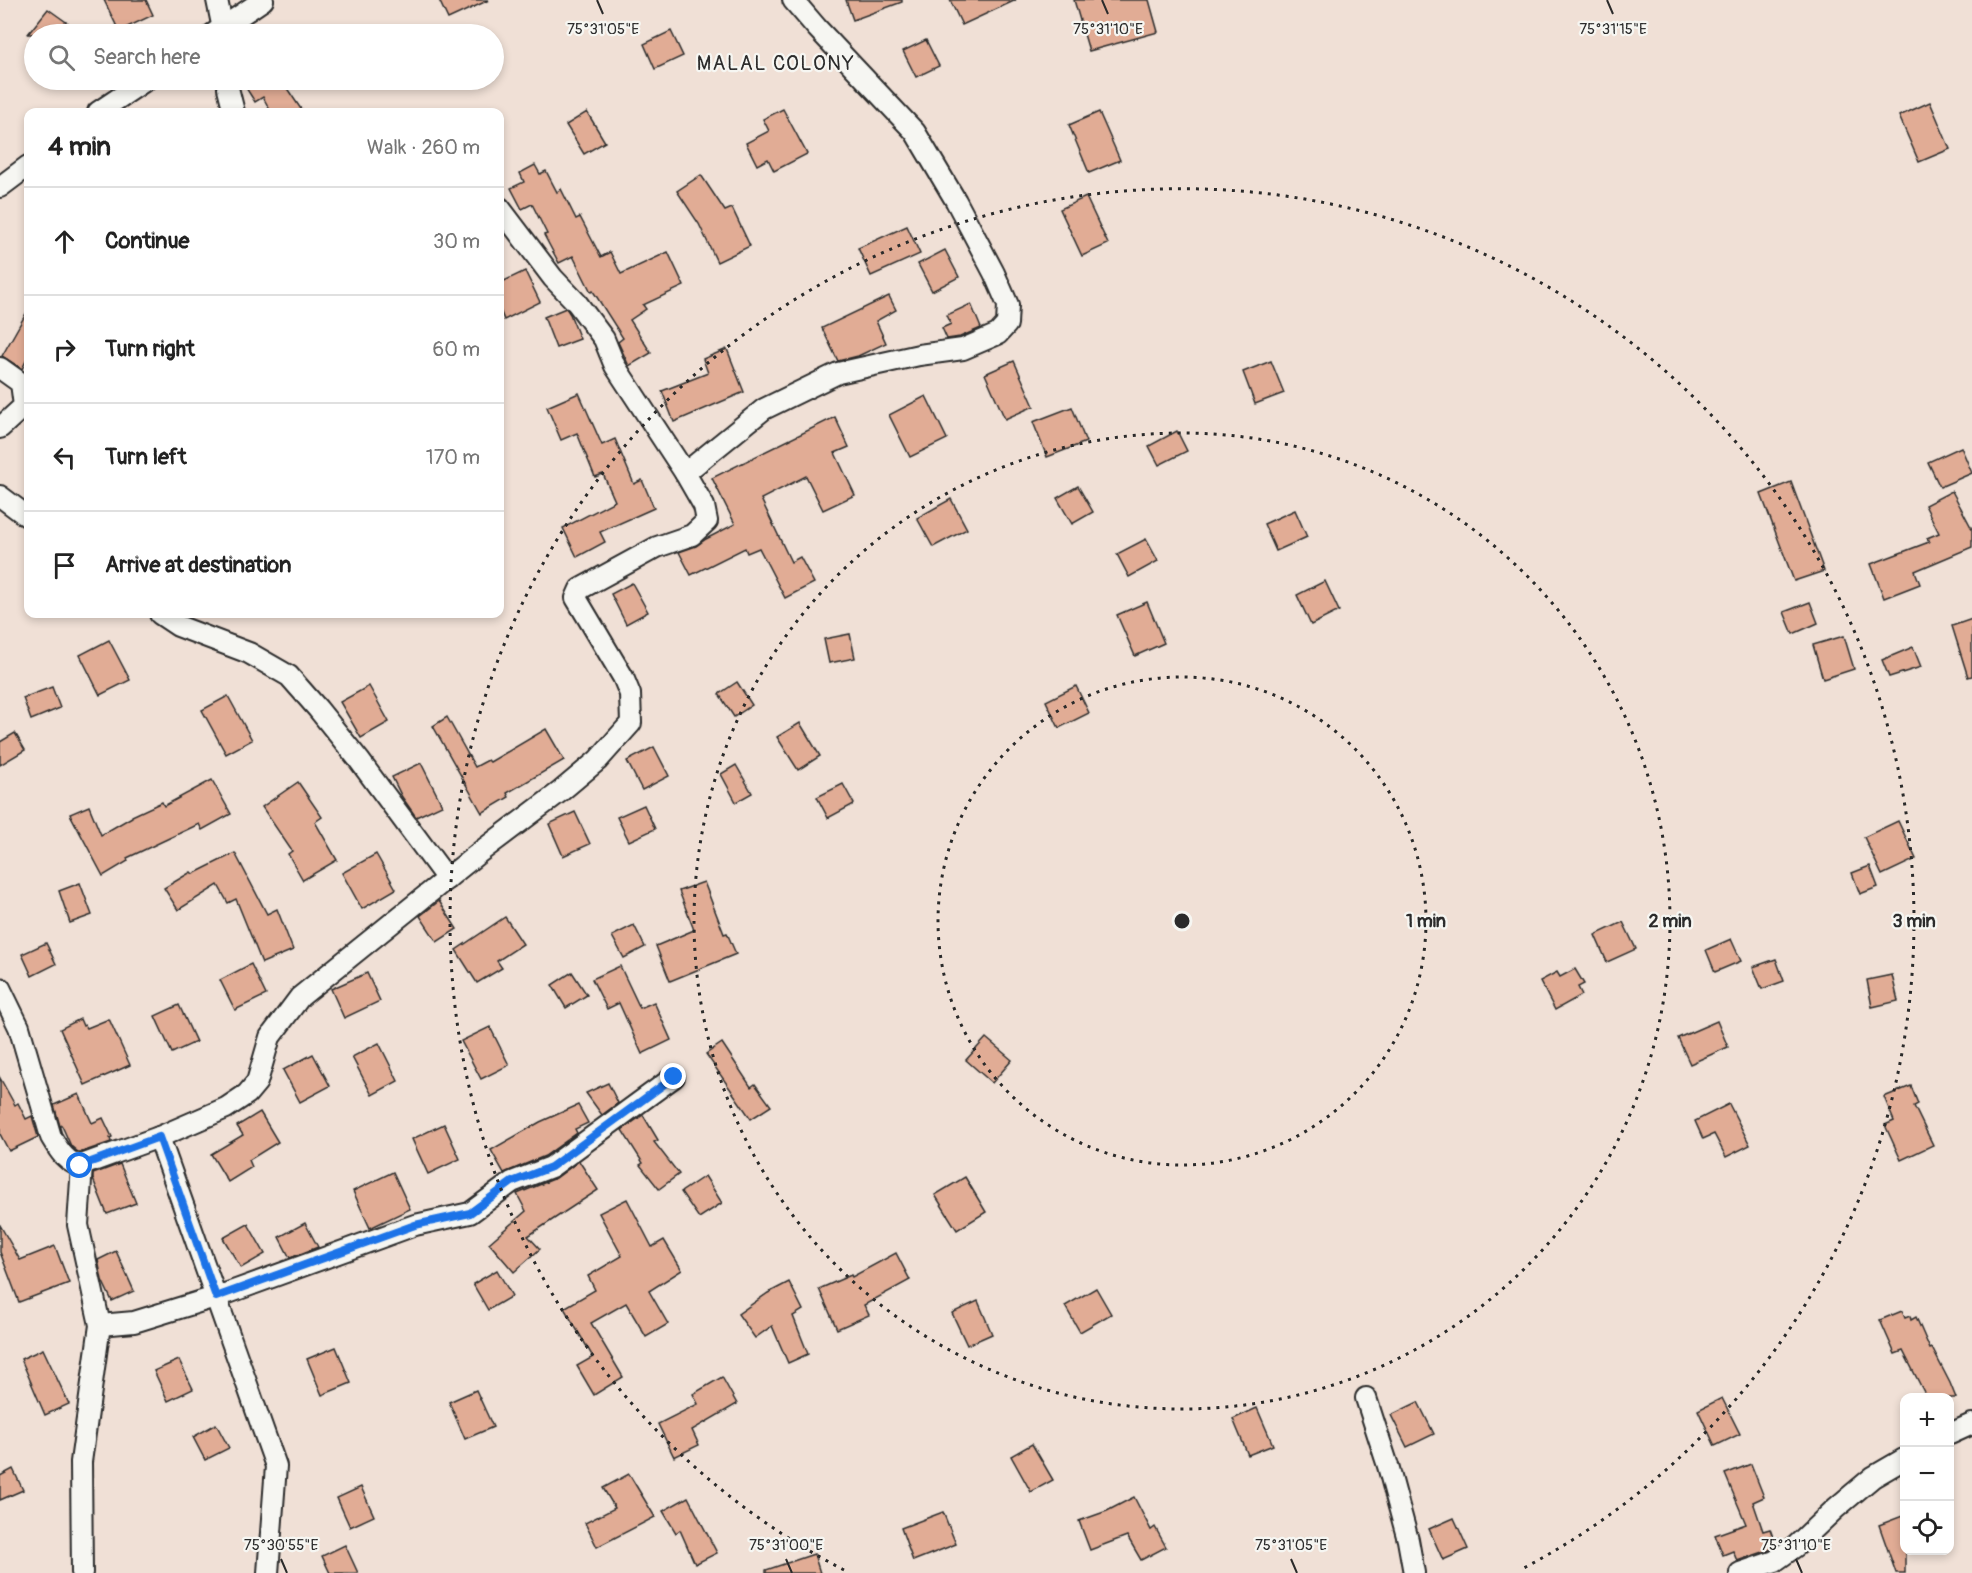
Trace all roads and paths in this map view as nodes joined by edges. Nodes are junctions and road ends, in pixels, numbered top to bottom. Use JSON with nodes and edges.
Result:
{"nodes":[{"id":1,"x":217,"y":0,"type":"edge"},
{"id":2,"x":263,"y":0,"type":"edge"},
{"id":3,"x":793,"y":0,"type":"edge"},
{"id":4,"x":219,"y":24,"type":"edge"},
{"id":5,"x":231,"y":24,"type":"edge"},
{"id":6,"x":131,"y":90,"type":"edge"},
{"id":7,"x":228,"y":90,"type":"edge"},
{"id":8,"x":104,"y":108,"type":"edge"},
{"id":9,"x":233,"y":108,"type":"edge"},
{"id":10,"x":24,"y":169,"type":"edge"},
{"id":11,"x":0,"y":187,"type":"edge"},
{"id":12,"x":504,"y":213,"type":"edge"},
{"id":13,"x":0,"y":368,"type":"edge"},
{"id":14,"x":0,"y":428,"type":"edge"},
{"id":15,"x":685,"y":473,"type":"junction"},
{"id":16,"x":0,"y":496,"type":"edge"},
{"id":17,"x":24,"y":514,"type":"edge"},
{"id":18,"x":166,"y":618,"type":"edge"},
{"id":19,"x":447,"y":879,"type":"junction"},
{"id":20,"x":0,"y":988,"type":"edge"},
{"id":21,"x":674,"y":1077,"type":"dead end"},
{"id":22,"x":159,"y":1137,"type":"junction"},
{"id":23,"x":82,"y":1166,"type":"junction"},
{"id":24,"x":216,"y":1297,"type":"junction"},
{"id":25,"x":100,"y":1325,"type":"junction"},
{"id":26,"x":1366,"y":1398,"type":"dead end"},
{"id":27,"x":1972,"y":1424,"type":"edge"},
{"id":28,"x":1954,"y":1432,"type":"edge"},
{"id":29,"x":1900,"y":1462,"type":"edge"},
{"id":30,"x":1779,"y":1567,"type":"edge"},
{"id":31,"x":82,"y":1573,"type":"edge"},
{"id":32,"x":268,"y":1573,"type":"edge"},
{"id":33,"x":1414,"y":1573,"type":"edge"},
{"id":34,"x":1740,"y":1573,"type":"edge"}],
"edges":[{"from":1,"to":4,"type":"street"},
{"from":2,"to":5,"type":"street"},
{"from":3,"to":15,"type":"street"},
{"from":6,"to":8,"type":"street"},
{"from":7,"to":9,"type":"street"},
{"from":10,"to":11,"type":"street"},
{"from":12,"to":15,"type":"street"},
{"from":13,"to":14,"type":"street"},
{"from":15,"to":19,"type":"street"},
{"from":16,"to":17,"type":"street"},
{"from":18,"to":19,"type":"street"},
{"from":19,"to":22,"type":"street"},
{"from":20,"to":23,"type":"street"},
{"from":21,"to":24,"type":"street"},
{"from":22,"to":23,"type":"street"},
{"from":22,"to":24,"type":"street"},
{"from":23,"to":25,"type":"street"},
{"from":24,"to":25,"type":"street"},
{"from":24,"to":32,"type":"street"},
{"from":25,"to":31,"type":"street"},
{"from":26,"to":33,"type":"street"},
{"from":27,"to":28,"type":"street"},
{"from":29,"to":30,"type":"street"},
{"from":30,"to":34,"type":"street"}]}
